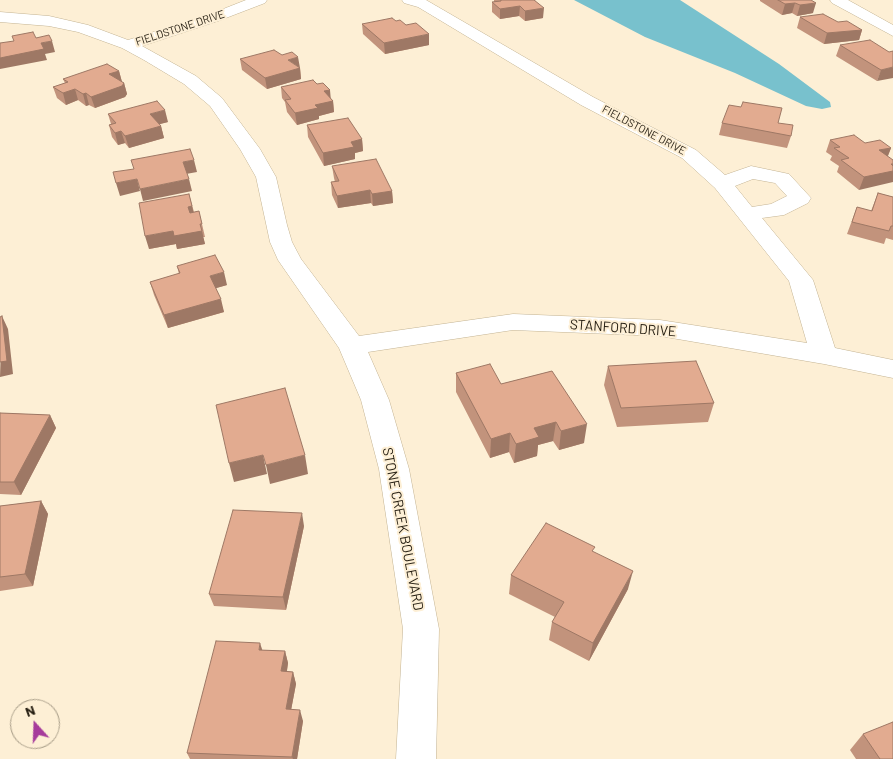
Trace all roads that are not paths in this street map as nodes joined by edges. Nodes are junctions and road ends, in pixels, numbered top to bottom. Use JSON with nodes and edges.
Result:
{"nodes":[{"id":1,"x":260,"y":0,"type":"edge"},
{"id":2,"x":409,"y":0,"type":"edge"},
{"id":3,"x":839,"y":0,"type":"edge"},
{"id":4,"x":0,"y":17,"type":"edge"},
{"id":5,"x":893,"y":31,"type":"edge"},
{"id":6,"x":128,"y":45,"type":"junction"},
{"id":7,"x":722,"y":184,"type":"junction"},
{"id":8,"x":747,"y":214,"type":"junction"},
{"id":9,"x":352,"y":346,"type":"junction"},
{"id":10,"x":824,"y":355,"type":"junction"},
{"id":11,"x":893,"y":369,"type":"edge"},
{"id":12,"x":416,"y":759,"type":"edge"}],
"edges":[{"from":1,"to":6,"type":"street","name":"FIELDSTONE DRIVE"},
{"from":2,"to":7,"type":"street","name":"FIELDSTONE DRIVE"},
{"from":3,"to":5,"type":"street"},
{"from":4,"to":6,"type":"street","name":"STONE CREEK BOULEVARD"},
{"from":6,"to":9,"type":"street","name":"STONE CREEK BOULEVARD"},
{"from":7,"to":8,"type":"street","name":"FIELDSTONE DRIVE"},
{"from":7,"to":8,"type":"street"},
{"from":8,"to":10,"type":"street","name":"FIELDSTONE DRIVE"},
{"from":9,"to":10,"type":"street","name":"STANFORD DRIVE"},
{"from":9,"to":12,"type":"street","name":"STONE CREEK BOULEVARD"},
{"from":10,"to":11,"type":"street","name":"STANFORD DRIVE"}]}
